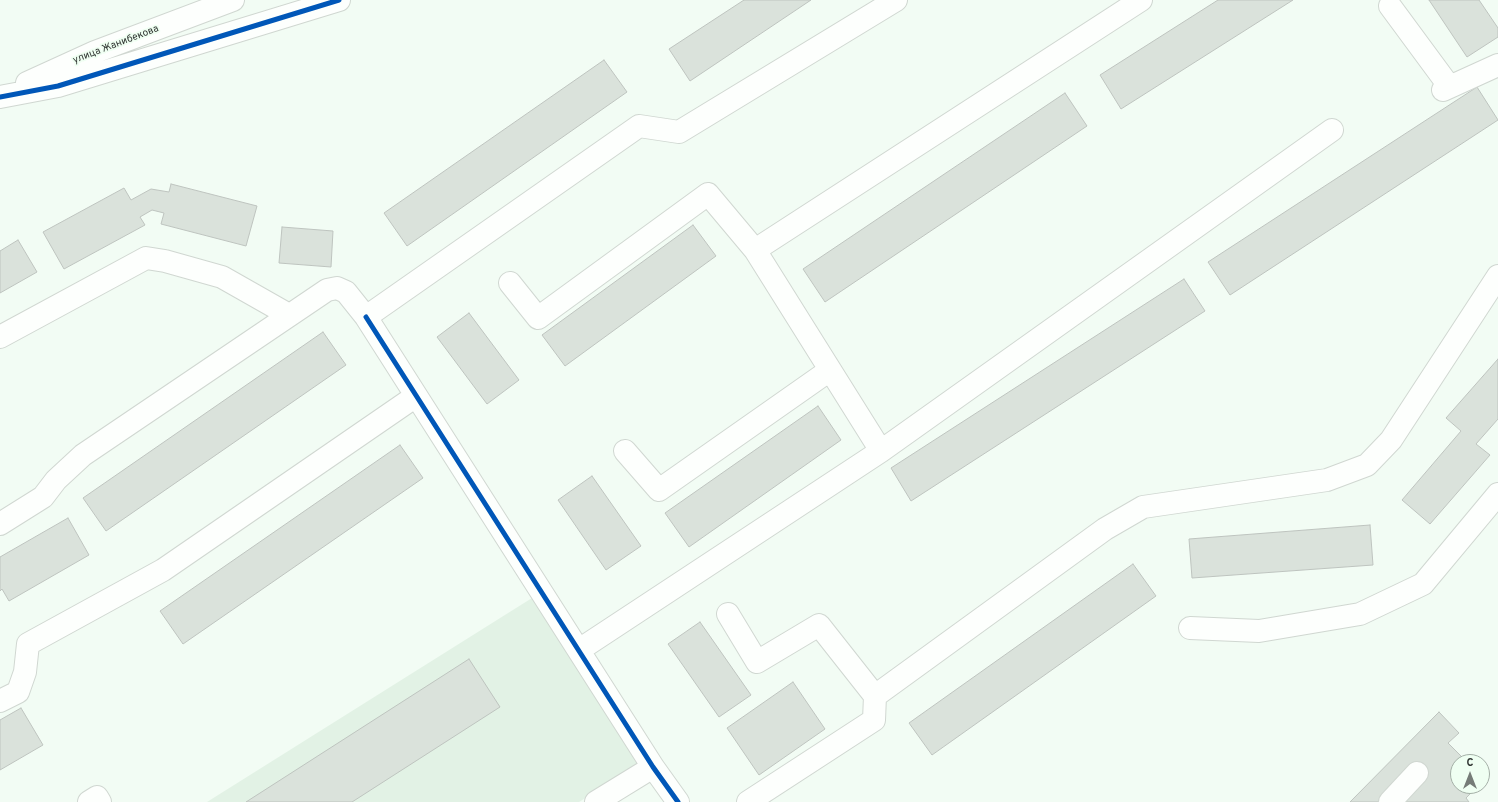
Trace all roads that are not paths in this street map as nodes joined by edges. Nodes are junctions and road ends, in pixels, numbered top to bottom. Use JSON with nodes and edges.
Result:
{"nodes":[{"id":1,"x":233,"y":0,"type":"edge"},
{"id":2,"x":339,"y":0,"type":"edge"},
{"id":3,"x":896,"y":0,"type":"edge"},
{"id":4,"x":1141,"y":0,"type":"edge"},
{"id":5,"x":1390,"y":6,"type":"dead end"},
{"id":6,"x":187,"y":8,"type":"edge"},
{"id":7,"x":1498,"y":65,"type":"edge"},
{"id":8,"x":0,"y":96,"type":"edge"},
{"id":9,"x":1332,"y":130,"type":"dead end"},
{"id":10,"x":755,"y":250,"type":"junction"},
{"id":11,"x":1498,"y":276,"type":"edge"},
{"id":12,"x":510,"y":283,"type":"dead end"},
{"id":13,"x":289,"y":315,"type":"junction"},
{"id":14,"x":366,"y":317,"type":"junction"},
{"id":15,"x":0,"y":338,"type":"edge"},
{"id":16,"x":830,"y":370,"type":"junction"},
{"id":17,"x":416,"y":396,"type":"junction"},
{"id":18,"x":625,"y":451,"type":"dead end"},
{"id":19,"x":881,"y":451,"type":"junction"},
{"id":20,"x":1498,"y":494,"type":"edge"},
{"id":21,"x":0,"y":524,"type":"edge"},
{"id":22,"x":728,"y":614,"type":"dead end"},
{"id":23,"x":1190,"y":628,"type":"dead end"},
{"id":24,"x":579,"y":650,"type":"junction"},
{"id":25,"x":875,"y":696,"type":"junction"},
{"id":26,"x":0,"y":701,"type":"edge"},
{"id":27,"x":653,"y":767,"type":"junction"},
{"id":28,"x":1417,"y":774,"type":"dead end"},
{"id":29,"x":89,"y":802,"type":"edge"},
{"id":30,"x":100,"y":802,"type":"edge"},
{"id":31,"x":596,"y":802,"type":"edge"},
{"id":32,"x":678,"y":802,"type":"edge"},
{"id":33,"x":748,"y":802,"type":"edge"},
{"id":34,"x":1390,"y":802,"type":"edge"}],
"edges":[{"from":1,"to":6,"type":"street","name":"улица Жанибекова"},
{"from":2,"to":8,"type":"street"},
{"from":3,"to":14,"type":"street"},
{"from":4,"to":10,"type":"street"},
{"from":5,"to":7,"type":"street"},
{"from":6,"to":8,"type":"street","name":"улица Жанибекова"},
{"from":9,"to":19,"type":"street"},
{"from":10,"to":12,"type":"street"},
{"from":10,"to":16,"type":"street"},
{"from":11,"to":25,"type":"street"},
{"from":13,"to":14,"type":"street"},
{"from":13,"to":15,"type":"street"},
{"from":13,"to":21,"type":"street"},
{"from":14,"to":17,"type":"street"},
{"from":16,"to":18,"type":"street"},
{"from":16,"to":19,"type":"street"},
{"from":17,"to":24,"type":"street"},
{"from":17,"to":26,"type":"street"},
{"from":19,"to":24,"type":"street"},
{"from":20,"to":23,"type":"street"},
{"from":22,"to":25,"type":"street"},
{"from":24,"to":27,"type":"street"},
{"from":25,"to":33,"type":"street"},
{"from":27,"to":31,"type":"street"},
{"from":27,"to":32,"type":"street"},
{"from":28,"to":34,"type":"street"},
{"from":29,"to":30,"type":"street"}]}
